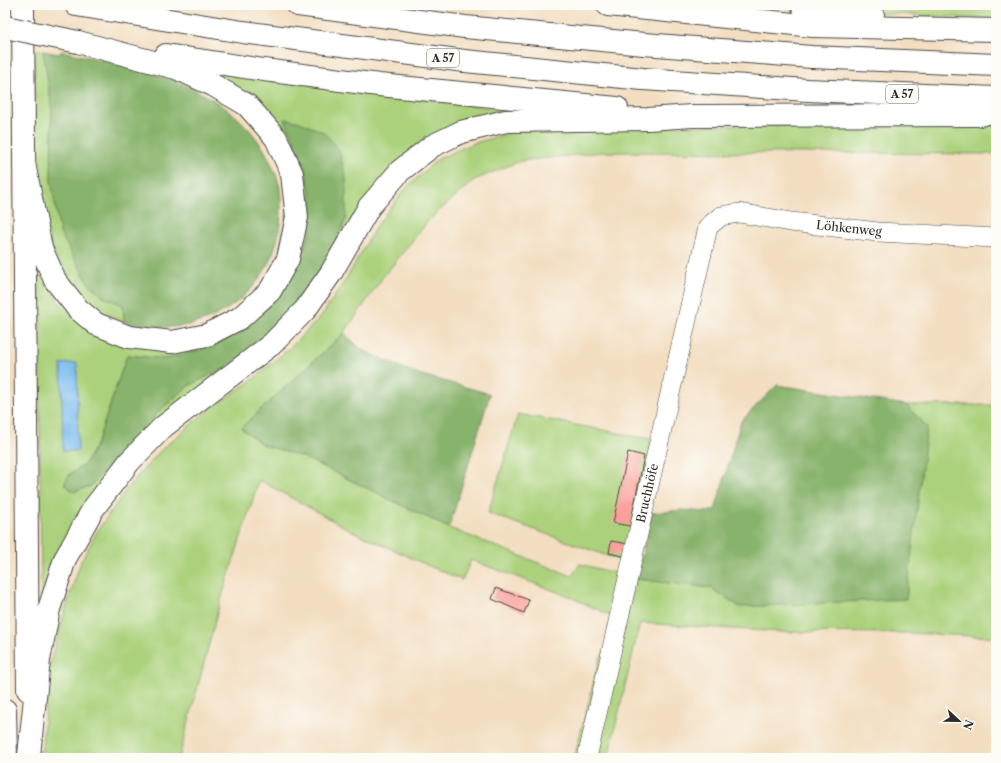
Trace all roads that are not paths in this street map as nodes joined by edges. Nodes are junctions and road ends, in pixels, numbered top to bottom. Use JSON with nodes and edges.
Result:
{"nodes":[{"id":1,"x":22,"y":5,"type":"edge"},
{"id":2,"x":79,"y":5,"type":"edge"},
{"id":3,"x":298,"y":5,"type":"edge"},
{"id":4,"x":608,"y":5,"type":"edge"},
{"id":5,"x":802,"y":5,"type":"edge"},
{"id":6,"x":5,"y":27,"type":"edge"},
{"id":7,"x":996,"y":27,"type":"edge"},
{"id":8,"x":996,"y":30,"type":"edge"},
{"id":9,"x":78,"y":42,"type":"junction"},
{"id":10,"x":996,"y":64,"type":"edge"},
{"id":11,"x":996,"y":98,"type":"edge"},
{"id":12,"x":996,"y":111,"type":"edge"},
{"id":13,"x":692,"y":116,"type":"junction"},
{"id":14,"x":24,"y":163,"type":"junction"},
{"id":15,"x":708,"y":227,"type":"joint"},
{"id":16,"x":996,"y":238,"type":"edge"},
{"id":17,"x":5,"y":710,"type":"edge"},
{"id":18,"x":29,"y":756,"type":"edge"},
{"id":19,"x":6,"y":758,"type":"edge"},
{"id":20,"x":587,"y":758,"type":"edge"}],
"edges":[{"from":1,"to":14,"type":"highway"},
{"from":2,"to":11,"type":"highway","number":"A 57"},
{"from":3,"to":10,"type":"highway"},
{"from":4,"to":8,"type":"highway"},
{"from":5,"to":7,"type":"highway"},
{"from":6,"to":9,"type":"highway","bridge":true},
{"from":9,"to":13,"type":"highway"},
{"from":9,"to":14,"type":"highway"},
{"from":12,"to":13,"type":"highway"},
{"from":13,"to":18,"type":"highway"},
{"from":14,"to":18,"type":"highway"},
{"from":15,"to":16,"type":"street","name":"Löhkenweg"},
{"from":15,"to":20,"type":"street","name":"Bruchhöfe"},
{"from":17,"to":19,"type":"highway"}]}
